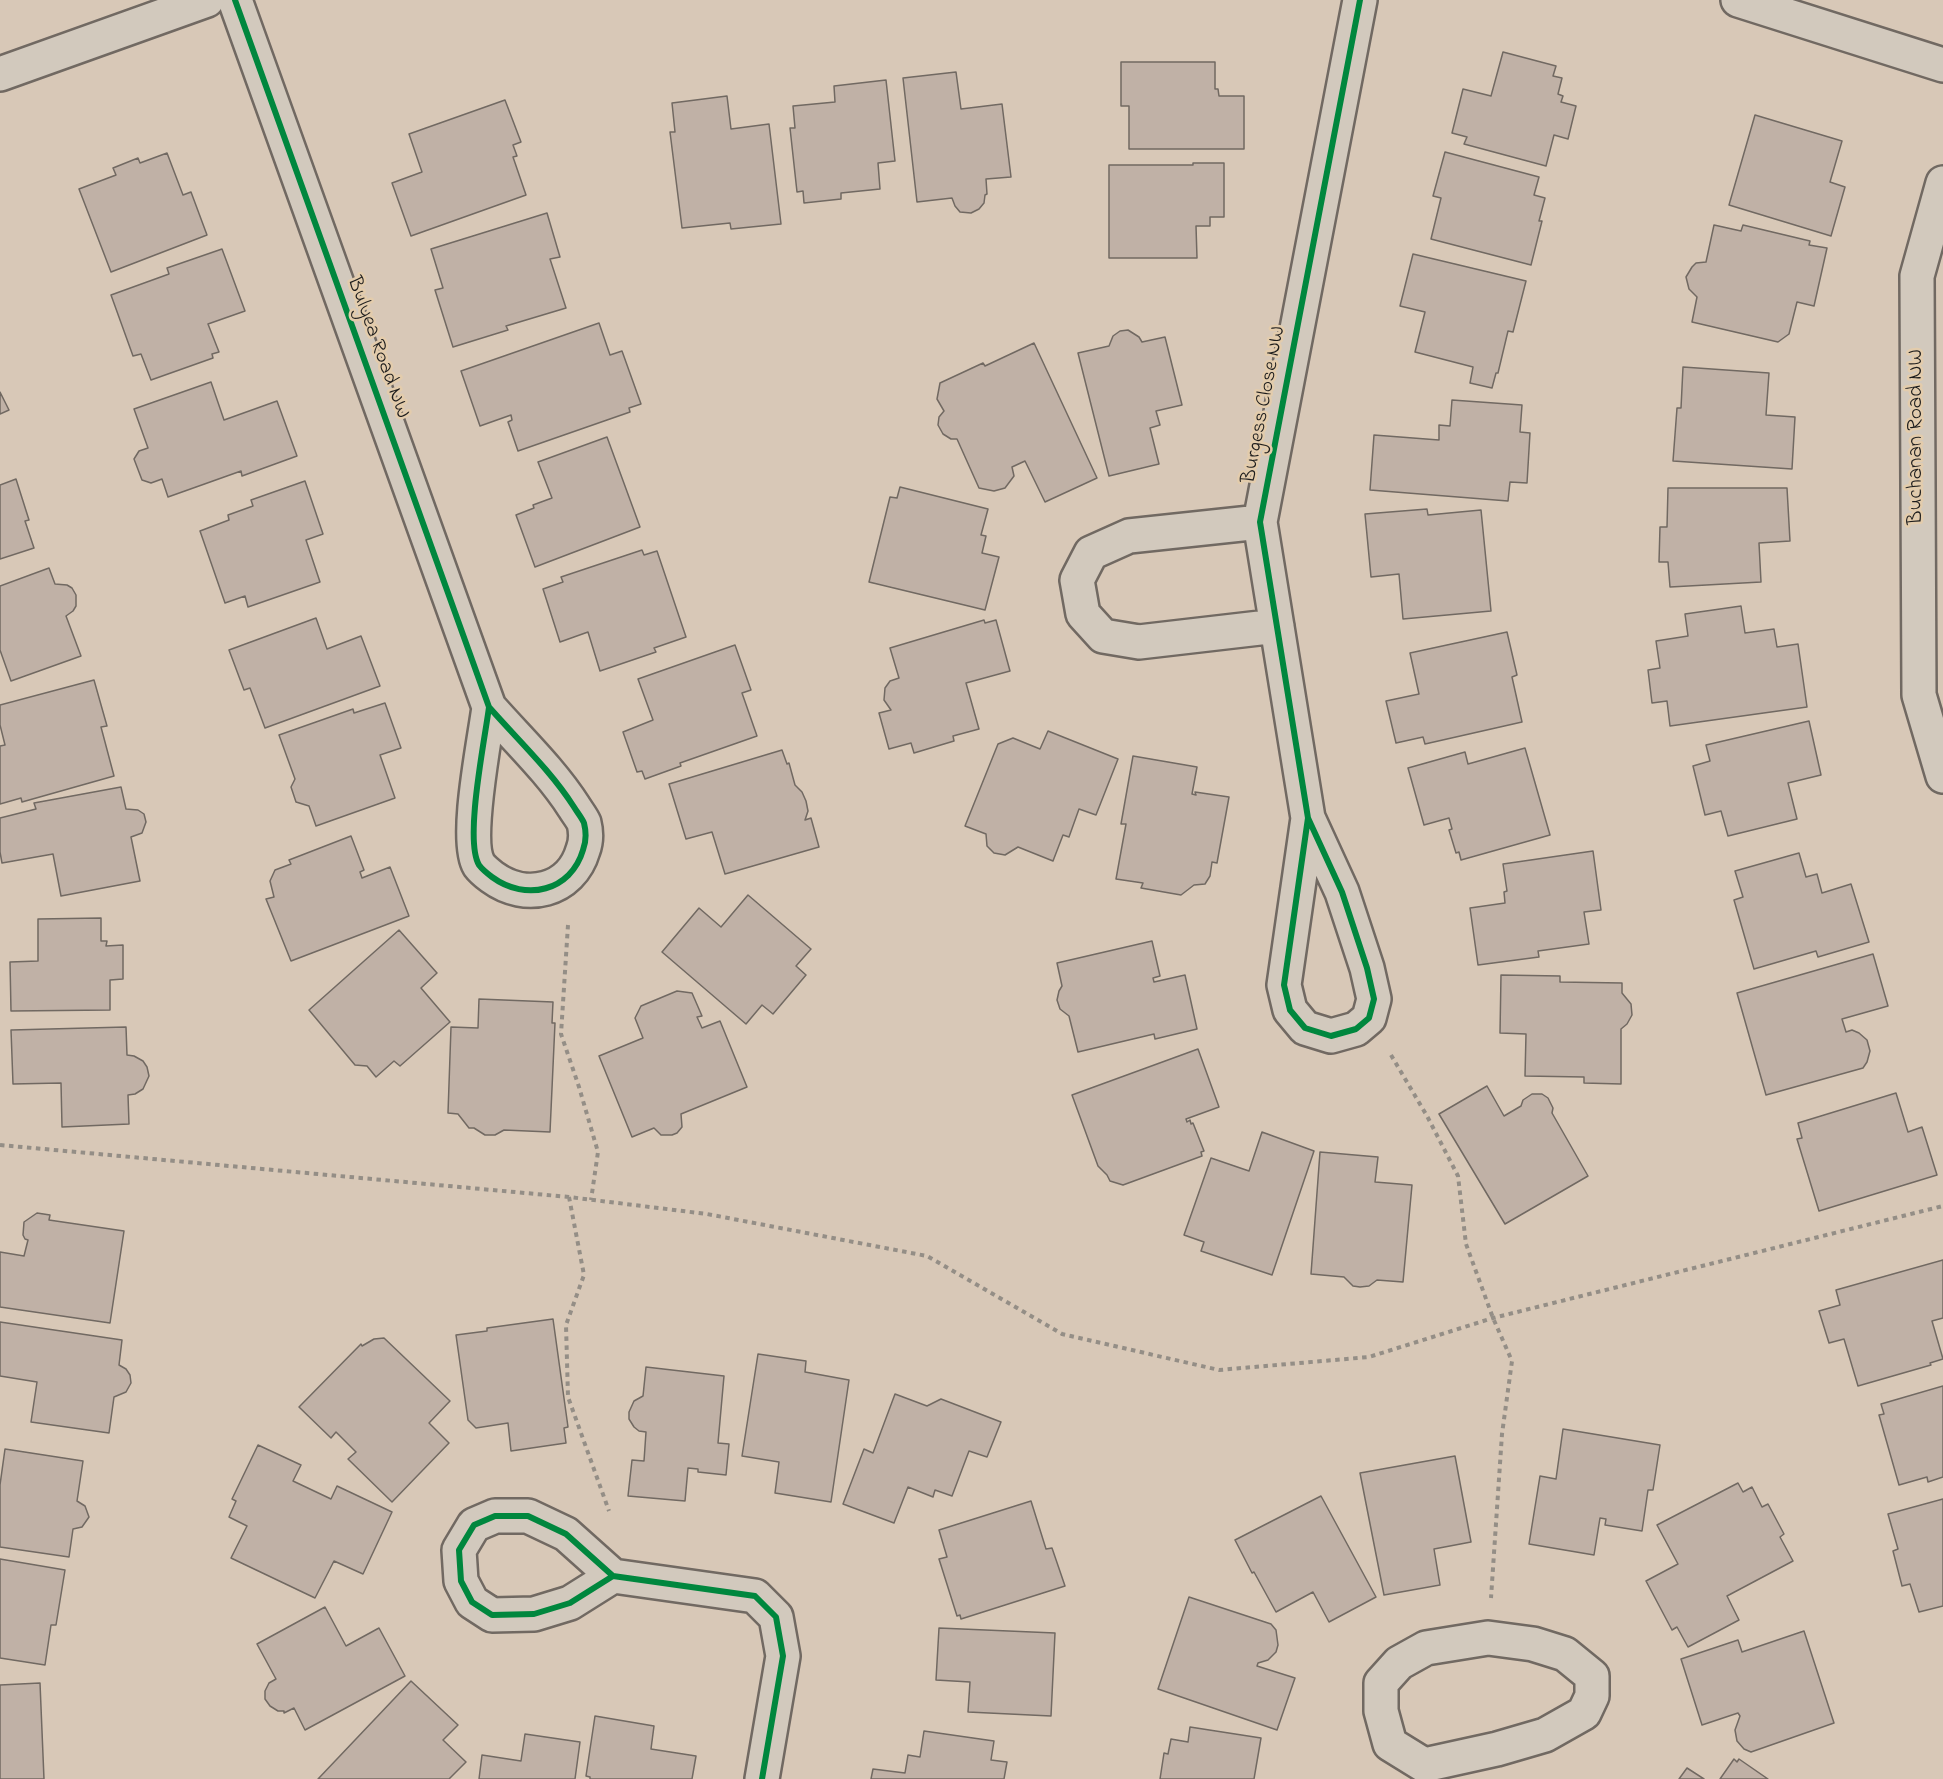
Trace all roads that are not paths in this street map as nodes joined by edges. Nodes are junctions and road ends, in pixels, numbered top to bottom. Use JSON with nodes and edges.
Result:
{"nodes":[{"id":1,"x":207,"y":0,"type":"edge"},
{"id":2,"x":235,"y":0,"type":"edge"},
{"id":3,"x":1360,"y":0,"type":"edge"},
{"id":4,"x":1738,"y":0,"type":"edge"},
{"id":5,"x":1943,"y":65,"type":"edge"},
{"id":6,"x":0,"y":74,"type":"edge"},
{"id":7,"x":1943,"y":183,"type":"edge"},
{"id":8,"x":1260,"y":522,"type":"junction"},
{"id":9,"x":1277,"y":626,"type":"junction"},
{"id":10,"x":1931,"y":694,"type":"edge"},
{"id":11,"x":489,"y":707,"type":"junction"},
{"id":12,"x":1943,"y":776,"type":"edge"},
{"id":13,"x":1308,"y":818,"type":"junction"},
{"id":14,"x":613,"y":1576,"type":"dead end"},
{"id":15,"x":1422,"y":1772,"type":"edge"},
{"id":16,"x":762,"y":1779,"type":"edge"}],
"edges":[{"from":1,"to":6,"type":"street"},
{"from":2,"to":11,"type":"street","name":"Bulyea Road NW"},
{"from":3,"to":8,"type":"street","name":"Burgess Close NW"},
{"from":4,"to":5,"type":"street"},
{"from":7,"to":10,"type":"street","name":"Buchanan Road NW"},
{"from":8,"to":9,"type":"street","name":"Burgess Close NW"},
{"from":8,"to":9,"type":"street"},
{"from":9,"to":13,"type":"street","name":"Burgess Close NW"},
{"from":10,"to":12,"type":"street","name":"Buchanan Road NW"},
{"from":11,"to":11,"type":"street","name":"Bulyea Road NW"},
{"from":13,"to":13,"type":"street","name":"Burgess Close NW"},
{"from":14,"to":16,"type":"street"},
{"from":15,"to":15,"type":"street"}]}
